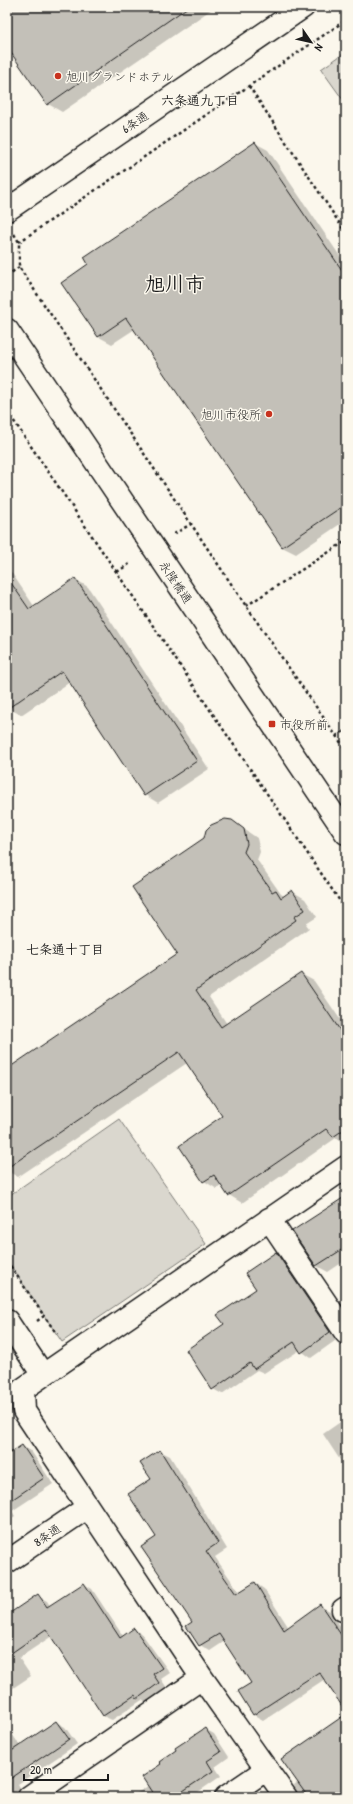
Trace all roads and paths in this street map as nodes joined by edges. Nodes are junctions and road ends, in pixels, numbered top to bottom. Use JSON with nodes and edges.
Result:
{"nodes":[{"id":1,"x":303,"y":7,"type":"edge"},
{"id":2,"x":346,"y":20,"type":"edge"},
{"id":3,"x":250,"y":86,"type":"junction"},
{"id":4,"x":7,"y":210,"type":"edge"},
{"id":5,"x":345,"y":229,"type":"edge"},
{"id":6,"x":346,"y":234,"type":"edge"},
{"id":7,"x":19,"y":267,"type":"junction"},
{"id":8,"x":7,"y":276,"type":"edge"},
{"id":9,"x":7,"y":330,"type":"edge"},
{"id":10,"x":7,"y":411,"type":"edge"},
{"id":11,"x":346,"y":541,"type":"edge"},
{"id":12,"x":246,"y":606,"type":"junction"},
{"id":13,"x":346,"y":730,"type":"edge"},
{"id":14,"x":336,"y":736,"type":"junction"},
{"id":15,"x":346,"y":750,"type":"edge"},
{"id":16,"x":346,"y":833,"type":"edge"},
{"id":17,"x":346,"y":910,"type":"edge"},
{"id":18,"x":346,"y":1167,"type":"edge"},
{"id":19,"x":269,"y":1219,"type":"junction"},
{"id":20,"x":7,"y":1261,"type":"edge"},
{"id":21,"x":44,"y":1316,"type":"dead end"},
{"id":22,"x":7,"y":1321,"type":"edge"},
{"id":23,"x":346,"y":1333,"type":"edge"},
{"id":24,"x":43,"y":1375,"type":"junction"},
{"id":25,"x":88,"y":1507,"type":"junction"},
{"id":26,"x":7,"y":1562,"type":"edge"},
{"id":27,"x":202,"y":1678,"type":"junction"},
{"id":28,"x":267,"y":1769,"type":"junction"},
{"id":29,"x":28,"y":1797,"type":"edge"},
{"id":30,"x":226,"y":1797,"type":"edge"},
{"id":31,"x":286,"y":1797,"type":"edge"}],
"edges":[{"from":1,"to":4,"type":"street","name":"6条通"},
{"from":2,"to":3,"type":"path"},
{"from":3,"to":5,"type":"path"},
{"from":3,"to":7,"type":"path"},
{"from":5,"to":6,"type":"path"},
{"from":7,"to":8,"type":"path"},
{"from":7,"to":12,"type":"path"},
{"from":9,"to":16,"type":"street","name":"永隆橋通"},
{"from":10,"to":17,"type":"path"},
{"from":11,"to":12,"type":"path"},
{"from":12,"to":14,"type":"path"},
{"from":13,"to":14,"type":"path"},
{"from":14,"to":15,"type":"path"},
{"from":18,"to":19,"type":"street"},
{"from":19,"to":23,"type":"street"},
{"from":19,"to":24,"type":"street"},
{"from":20,"to":21,"type":"path"},
{"from":22,"to":24,"type":"street"},
{"from":24,"to":25,"type":"street"},
{"from":25,"to":26,"type":"street","name":"8条通"},
{"from":25,"to":27,"type":"street"},
{"from":27,"to":28,"type":"street"},
{"from":27,"to":29,"type":"street"},
{"from":28,"to":30,"type":"street"},
{"from":28,"to":31,"type":"street"}]}
